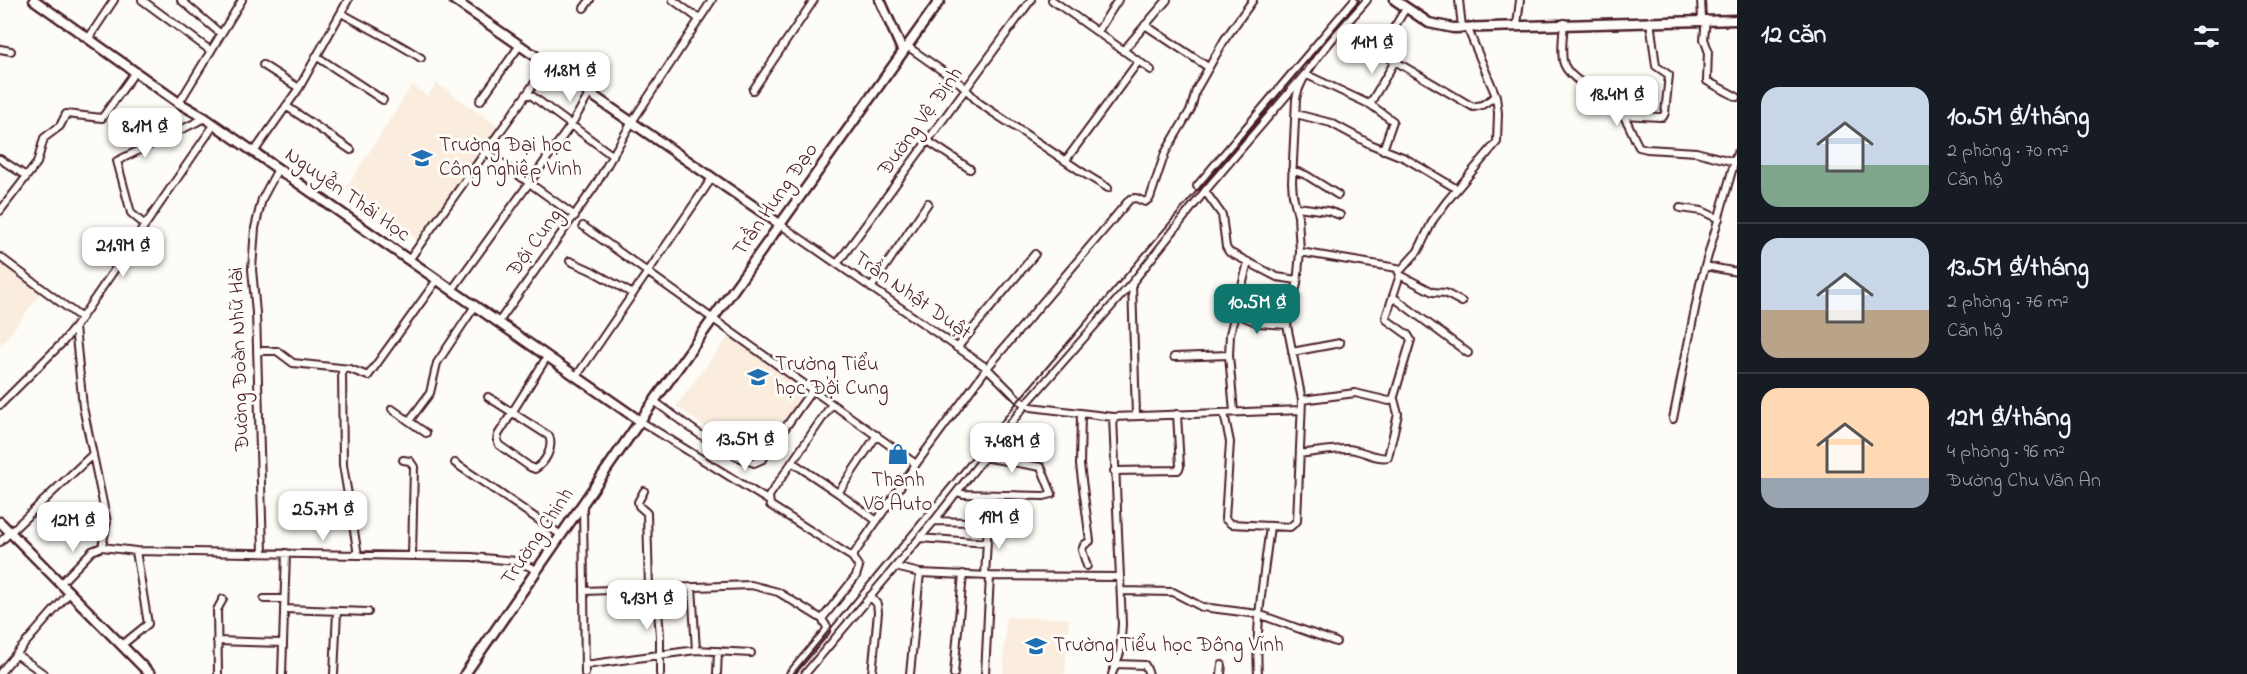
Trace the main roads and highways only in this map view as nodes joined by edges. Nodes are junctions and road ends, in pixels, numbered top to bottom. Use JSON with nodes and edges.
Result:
{"nodes":[{"id":1,"x":34,"y":0,"type":"edge"},
{"id":2,"x":454,"y":0,"type":"edge"},
{"id":3,"x":880,"y":0,"type":"edge"},
{"id":4,"x":940,"y":0,"type":"edge"},
{"id":5,"x":1395,"y":0,"type":"edge"},
{"id":6,"x":1737,"y":20,"type":"edge"},
{"id":7,"x":905,"y":49,"type":"junction"},
{"id":8,"x":780,"y":225,"type":"junction"},
{"id":9,"x":639,"y":421,"type":"junction"},
{"id":10,"x":0,"y":522,"type":"edge"},
{"id":11,"x":150,"y":674,"type":"edge"},
{"id":12,"x":465,"y":674,"type":"edge"}],
"edges":[{"from":1,"to":9,"type":"main road","name":"Nguyễn Thái Học"},
{"from":2,"to":8,"type":"main road"},
{"from":3,"to":7,"type":"main road"},
{"from":4,"to":7,"type":"main road","name":"Trần Hưng Đạo"},
{"from":5,"to":6,"type":"main road"},
{"from":7,"to":8,"type":"main road","name":"Trần Hưng Đạo"},
{"from":8,"to":9,"type":"main road","name":"Trần Hưng Đạo"},
{"from":9,"to":12,"type":"main road","name":"Trường Chinh"},
{"from":10,"to":11,"type":"main road"}]}
